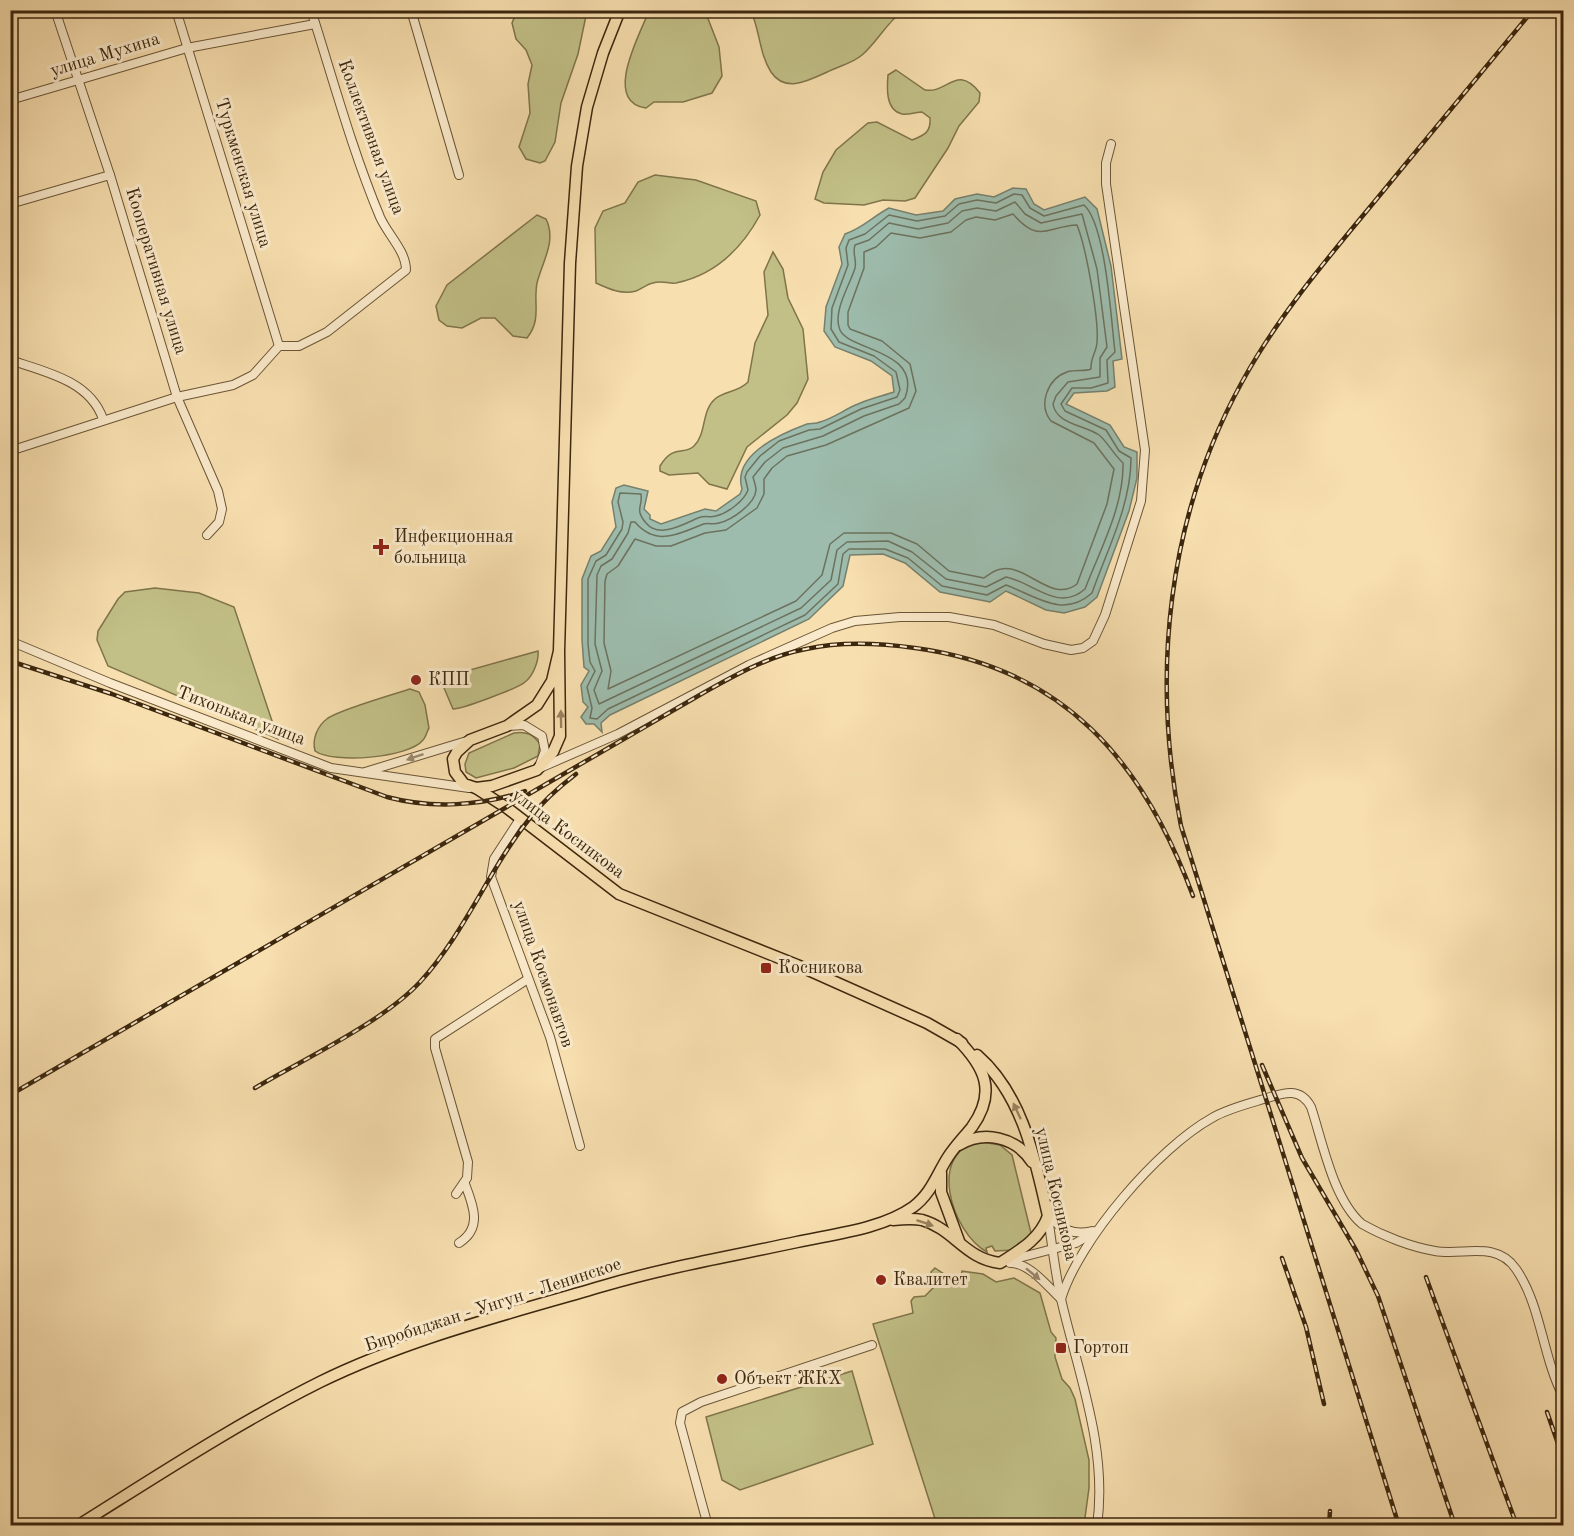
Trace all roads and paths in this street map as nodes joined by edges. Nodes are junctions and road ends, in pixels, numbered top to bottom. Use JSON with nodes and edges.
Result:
{"nodes":[{"id":1,"x":55,"y":10,"type":"edge"},
{"id":2,"x":176,"y":10,"type":"edge"},
{"id":3,"x":311,"y":10,"type":"edge"},
{"id":4,"x":411,"y":10,"type":"edge"},
{"id":5,"x":620,"y":10,"type":"edge"},
{"id":6,"x":315,"y":24,"type":"junction"},
{"id":7,"x":187,"y":48,"type":"junction"},
{"id":8,"x":77,"y":80,"type":"junction"},
{"id":9,"x":10,"y":100,"type":"edge"},
{"id":10,"x":1111,"y":144,"type":"dead end"},
{"id":11,"x":110,"y":175,"type":"junction"},
{"id":12,"x":459,"y":175,"type":"dead end"},
{"id":13,"x":10,"y":204,"type":"edge"},
{"id":14,"x":279,"y":346,"type":"junction"},
{"id":15,"x":10,"y":360,"type":"edge"},
{"id":16,"x":177,"y":397,"type":"junction"},
{"id":17,"x":103,"y":419,"type":"junction"},
{"id":18,"x":10,"y":452,"type":"edge"},
{"id":19,"x":207,"y":535,"type":"dead end"},
{"id":20,"x":10,"y":640,"type":"edge"},
{"id":21,"x":559,"y":651,"type":"junction"},
{"id":22,"x":507,"y":726,"type":"junction"},
{"id":23,"x":470,"y":740,"type":"junction"},
{"id":24,"x":537,"y":770,"type":"junction"},
{"id":25,"x":359,"y":774,"type":"junction"},
{"id":26,"x":472,"y":788,"type":"junction"},
{"id":27,"x":520,"y":819,"type":"junction"},
{"id":28,"x":528,"y":979,"type":"junction"},
{"id":29,"x":957,"y":1040,"type":"junction"},
{"id":30,"x":580,"y":1146,"type":"dead end"},
{"id":31,"x":954,"y":1149,"type":"junction"},
{"id":32,"x":942,"y":1167,"type":"junction"},
{"id":33,"x":1035,"y":1167,"type":"junction"},
{"id":34,"x":465,"y":1184,"type":"junction"},
{"id":35,"x":456,"y":1194,"type":"dead end"},
{"id":36,"x":1047,"y":1216,"type":"junction"},
{"id":37,"x":884,"y":1221,"type":"junction"},
{"id":38,"x":1101,"y":1228,"type":"junction"},
{"id":39,"x":459,"y":1243,"type":"dead end"},
{"id":40,"x":961,"y":1245,"type":"junction"},
{"id":41,"x":1052,"y":1248,"type":"junction"},
{"id":42,"x":1000,"y":1263,"type":"junction"},
{"id":43,"x":1061,"y":1299,"type":"junction"},
{"id":44,"x":872,"y":1345,"type":"dead end"},
{"id":45,"x":1563,"y":1398,"type":"edge"},
{"id":46,"x":77,"y":1526,"type":"edge"},
{"id":47,"x":708,"y":1526,"type":"edge"},
{"id":48,"x":1098,"y":1526,"type":"edge"}],
"edges":[{"from":1,"to":8,"type":"street","name":"Кооперативная улица"},
{"from":2,"to":7,"type":"street","name":"Туркменская улица"},
{"from":3,"to":6,"type":"street","name":"Коллективная улица"},
{"from":4,"to":12,"type":"street"},
{"from":5,"to":21,"type":"main road"},
{"from":6,"to":7,"type":"street","name":"улица Мухина"},
{"from":6,"to":14,"type":"street","name":"Коллективная улица"},
{"from":7,"to":8,"type":"street","name":"улица Мухина"},
{"from":7,"to":14,"type":"street","name":"Туркменская улица"},
{"from":8,"to":9,"type":"street","name":"улица Мухина"},
{"from":8,"to":11,"type":"street","name":"Кооперативная улица"},
{"from":10,"to":24,"type":"street"},
{"from":11,"to":13,"type":"street"},
{"from":11,"to":16,"type":"street","name":"Кооперативная улица"},
{"from":14,"to":16,"type":"street"},
{"from":15,"to":17,"type":"street"},
{"from":16,"to":17,"type":"street"},
{"from":16,"to":19,"type":"street","name":"Кооперативная улица"},
{"from":17,"to":18,"type":"street"},
{"from":20,"to":25,"type":"street","name":"Тихонькая улица"},
{"from":21,"to":22,"type":"main road"},
{"from":24,"to":21,"type":"main road","one_way":true},
{"from":22,"to":23,"type":"main road"},
{"from":22,"to":24,"type":"street"},
{"from":23,"to":25,"type":"street","one_way":true},
{"from":23,"to":26,"type":"main road"},
{"from":24,"to":26,"type":"main road"},
{"from":25,"to":26,"type":"street","name":"Тихонькая улица"},
{"from":26,"to":27,"type":"main road","name":"улица Косникова"},
{"from":27,"to":28,"type":"street","name":"улица Космонавтов"},
{"from":27,"to":29,"type":"main road","name":"улица Косникова"},
{"from":28,"to":30,"type":"street","name":"улица Космонавтов"},
{"from":28,"to":34,"type":"street"},
{"from":29,"to":31,"type":"main road"},
{"from":33,"to":29,"type":"main road","name":"улица Косникова","one_way":true},
{"from":31,"to":32,"type":"main road"},
{"from":31,"to":33,"type":"main road"},
{"from":32,"to":37,"type":"main road"},
{"from":32,"to":40,"type":"main road"},
{"from":33,"to":36,"type":"main road","name":"улица Косникова"},
{"from":34,"to":35,"type":"street"},
{"from":34,"to":39,"type":"street"},
{"from":36,"to":38,"type":"street"},
{"from":36,"to":41,"type":"street","name":"улица Косникова"},
{"from":36,"to":42,"type":"main road"},
{"from":37,"to":40,"type":"main road","one_way":true},
{"from":37,"to":46,"type":"main road","name":"Биробиджан - Унгун - Ленинское"},
{"from":38,"to":41,"type":"street"},
{"from":38,"to":43,"type":"street"},
{"from":38,"to":45,"type":"street"},
{"from":40,"to":42,"type":"main road"},
{"from":41,"to":42,"type":"street"},
{"from":41,"to":43,"type":"street","name":"улица Косникова"},
{"from":42,"to":43,"type":"street","one_way":true},
{"from":43,"to":48,"type":"street","name":"улица Косникова"},
{"from":44,"to":47,"type":"street"}]}
